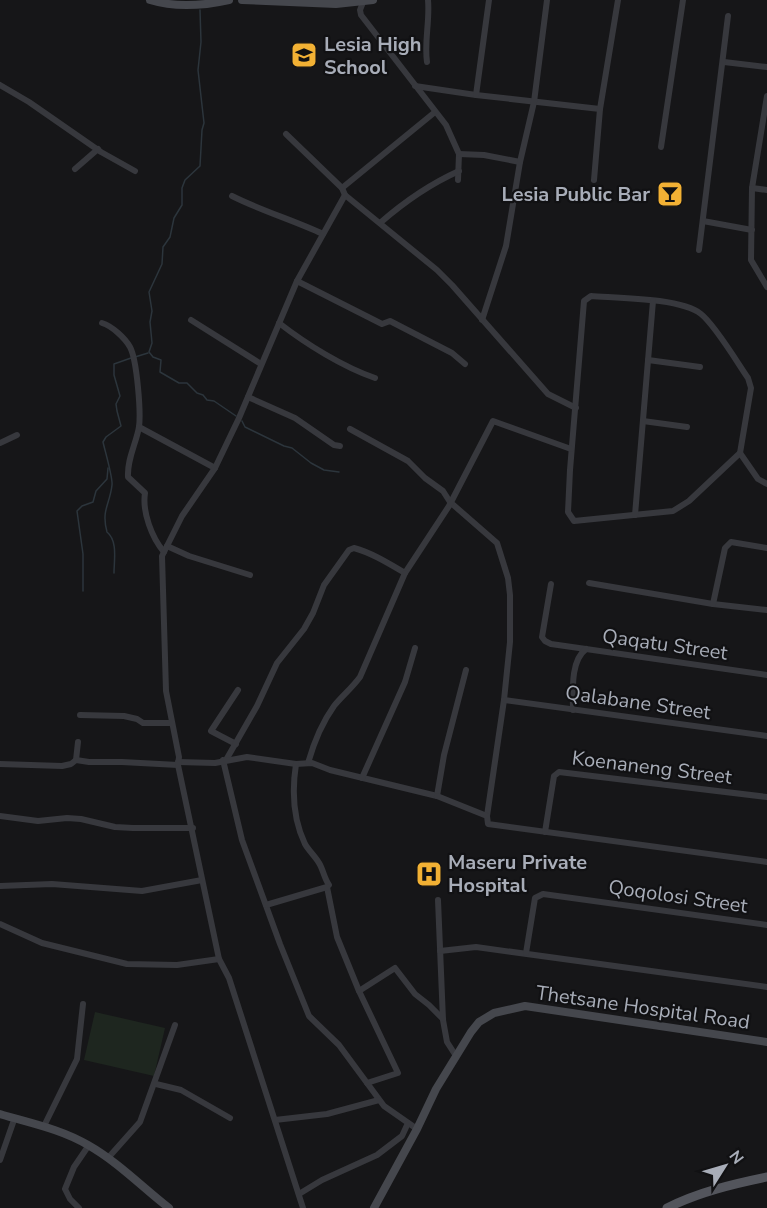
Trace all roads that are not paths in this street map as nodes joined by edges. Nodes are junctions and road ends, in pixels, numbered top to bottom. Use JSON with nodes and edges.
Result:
{"nodes":[{"id":1,"x":150,"y":0,"type":"edge"},
{"id":2,"x":229,"y":0,"type":"edge"},
{"id":3,"x":242,"y":0,"type":"edge"},
{"id":4,"x":428,"y":0,"type":"edge"},
{"id":5,"x":489,"y":0,"type":"edge"},
{"id":6,"x":547,"y":0,"type":"edge"},
{"id":7,"x":618,"y":0,"type":"edge"},
{"id":8,"x":683,"y":0,"type":"edge"},
{"id":9,"x":367,"y":1,"type":"edge"},
{"id":10,"x":728,"y":16,"type":"dead end"},
{"id":11,"x":427,"y":62,"type":"dead end"},
{"id":12,"x":724,"y":62,"type":"junction"},
{"id":13,"x":767,"y":67,"type":"edge"},
{"id":14,"x":0,"y":85,"type":"edge"},
{"id":15,"x":415,"y":86,"type":"junction"},
{"id":16,"x":476,"y":95,"type":"junction"},
{"id":17,"x":767,"y":96,"type":"edge"},
{"id":18,"x":534,"y":102,"type":"junction"},
{"id":19,"x":600,"y":109,"type":"junction"},
{"id":20,"x":435,"y":112,"type":"junction"},
{"id":21,"x":286,"y":134,"type":"dead end"},
{"id":22,"x":661,"y":147,"type":"dead end"},
{"id":23,"x":98,"y":149,"type":"junction"},
{"id":24,"x":459,"y":154,"type":"junction"},
{"id":25,"x":520,"y":162,"type":"junction"},
{"id":26,"x":75,"y":169,"type":"dead end"},
{"id":27,"x":135,"y":171,"type":"dead end"},
{"id":28,"x":459,"y":171,"type":"junction"},
{"id":29,"x":458,"y":180,"type":"dead end"},
{"id":30,"x":594,"y":180,"type":"dead end"},
{"id":31,"x":752,"y":188,"type":"junction"},
{"id":32,"x":767,"y":190,"type":"edge"},
{"id":33,"x":344,"y":191,"type":"junction"},
{"id":34,"x":232,"y":196,"type":"dead end"},
{"id":35,"x":703,"y":221,"type":"junction"},
{"id":36,"x":380,"y":223,"type":"junction"},
{"id":37,"x":752,"y":230,"type":"junction"},
{"id":38,"x":323,"y":234,"type":"junction"},
{"id":39,"x":699,"y":250,"type":"dead end"},
{"id":40,"x":297,"y":281,"type":"junction"},
{"id":41,"x":767,"y":286,"type":"edge"},
{"id":42,"x":653,"y":302,"type":"junction"},
{"id":43,"x":191,"y":320,"type":"dead end"},
{"id":44,"x":482,"y":320,"type":"junction"},
{"id":45,"x":102,"y":323,"type":"dead end"},
{"id":46,"x":279,"y":323,"type":"junction"},
{"id":47,"x":648,"y":360,"type":"junction"},
{"id":48,"x":261,"y":364,"type":"junction"},
{"id":49,"x":465,"y":364,"type":"dead end"},
{"id":50,"x":700,"y":367,"type":"dead end"},
{"id":51,"x":375,"y":378,"type":"dead end"},
{"id":52,"x":248,"y":397,"type":"junction"},
{"id":53,"x":576,"y":408,"type":"junction"},
{"id":54,"x":643,"y":421,"type":"junction"},
{"id":55,"x":138,"y":427,"type":"junction"},
{"id":56,"x":687,"y":427,"type":"dead end"},
{"id":57,"x":350,"y":429,"type":"dead end"},
{"id":58,"x":17,"y":435,"type":"dead end"},
{"id":59,"x":0,"y":443,"type":"edge"},
{"id":60,"x":340,"y":446,"type":"dead end"},
{"id":61,"x":571,"y":449,"type":"junction"},
{"id":62,"x":740,"y":453,"type":"junction"},
{"id":63,"x":215,"y":468,"type":"junction"},
{"id":64,"x":767,"y":484,"type":"edge"},
{"id":65,"x":450,"y":502,"type":"junction"},
{"id":66,"x":635,"y":515,"type":"junction"},
{"id":67,"x":767,"y":548,"type":"edge"},
{"id":68,"x":165,"y":549,"type":"junction"},
{"id":69,"x":405,"y":573,"type":"junction"},
{"id":70,"x":250,"y":575,"type":"dead end"},
{"id":71,"x":551,"y":584,"type":"dead end"},
{"id":72,"x":589,"y":584,"type":"dead end"},
{"id":73,"x":713,"y":604,"type":"junction"},
{"id":74,"x":767,"y":610,"type":"edge"},
{"id":75,"x":415,"y":648,"type":"dead end"},
{"id":76,"x":586,"y":649,"type":"junction"},
{"id":77,"x":466,"y":670,"type":"dead end"},
{"id":78,"x":767,"y":675,"type":"edge"},
{"id":79,"x":238,"y":690,"type":"dead end"},
{"id":80,"x":504,"y":700,"type":"junction"},
{"id":81,"x":573,"y":710,"type":"junction"},
{"id":82,"x":80,"y":715,"type":"dead end"},
{"id":83,"x":172,"y":723,"type":"junction"},
{"id":84,"x":767,"y":736,"type":"edge"},
{"id":85,"x":78,"y":742,"type":"dead end"},
{"id":86,"x":236,"y":744,"type":"junction"},
{"id":87,"x":76,"y":760,"type":"junction"},
{"id":88,"x":225,"y":760,"type":"junction"},
{"id":89,"x":308,"y":763,"type":"junction"},
{"id":90,"x":0,"y":764,"type":"edge"},
{"id":91,"x":178,"y":764,"type":"junction"},
{"id":92,"x":296,"y":764,"type":"junction"},
{"id":93,"x":362,"y":778,"type":"junction"},
{"id":94,"x":437,"y":796,"type":"junction"},
{"id":95,"x":767,"y":797,"type":"edge"},
{"id":96,"x":0,"y":816,"type":"edge"},
{"id":97,"x":486,"y":816,"type":"junction"},
{"id":98,"x":193,"y":828,"type":"junction"},
{"id":99,"x":545,"y":832,"type":"junction"},
{"id":100,"x":767,"y":862,"type":"edge"},
{"id":101,"x":202,"y":880,"type":"junction"},
{"id":102,"x":0,"y":886,"type":"edge"},
{"id":103,"x":327,"y":887,"type":"junction"},
{"id":104,"x":438,"y":900,"type":"dead end"},
{"id":105,"x":266,"y":905,"type":"junction"},
{"id":106,"x":0,"y":924,"type":"edge"},
{"id":107,"x":767,"y":925,"type":"edge"},
{"id":108,"x":440,"y":951,"type":"junction"},
{"id":109,"x":526,"y":953,"type":"junction"},
{"id":110,"x":219,"y":959,"type":"junction"},
{"id":111,"x":767,"y":987,"type":"edge"},
{"id":112,"x":359,"y":991,"type":"junction"},
{"id":113,"x":83,"y":1004,"type":"dead end"},
{"id":114,"x":443,"y":1020,"type":"junction"},
{"id":115,"x":175,"y":1025,"type":"dead end"},
{"id":116,"x":767,"y":1042,"type":"edge"},
{"id":117,"x":456,"y":1056,"type":"junction"},
{"id":118,"x":367,"y":1083,"type":"junction"},
{"id":119,"x":156,"y":1084,"type":"junction"},
{"id":120,"x":379,"y":1100,"type":"junction"},
{"id":121,"x":0,"y":1114,"type":"edge"},
{"id":122,"x":230,"y":1118,"type":"dead end"},
{"id":123,"x":14,"y":1120,"type":"junction"},
{"id":124,"x":275,"y":1120,"type":"junction"},
{"id":125,"x":408,"y":1123,"type":"junction"},
{"id":126,"x":44,"y":1126,"type":"junction"},
{"id":127,"x":417,"y":1129,"type":"junction"},
{"id":128,"x":89,"y":1146,"type":"junction"},
{"id":129,"x":108,"y":1158,"type":"junction"},
{"id":130,"x":0,"y":1160,"type":"edge"},
{"id":131,"x":767,"y":1177,"type":"edge"},
{"id":132,"x":299,"y":1194,"type":"junction"},
{"id":133,"x":80,"y":1208,"type":"edge"},
{"id":134,"x":169,"y":1208,"type":"edge"},
{"id":135,"x":303,"y":1208,"type":"edge"},
{"id":136,"x":374,"y":1208,"type":"edge"},
{"id":137,"x":667,"y":1208,"type":"edge"}],
"edges":[{"from":1,"to":2,"type":"main road"},
{"from":3,"to":9,"type":"main road"},
{"from":4,"to":11,"type":"street"},
{"from":5,"to":16,"type":"street"},
{"from":6,"to":18,"type":"street"},
{"from":7,"to":19,"type":"street"},
{"from":8,"to":22,"type":"street"},
{"from":9,"to":15,"type":"street"},
{"from":10,"to":12,"type":"street"},
{"from":12,"to":13,"type":"street"},
{"from":12,"to":35,"type":"street"},
{"from":14,"to":23,"type":"street"},
{"from":15,"to":16,"type":"street"},
{"from":15,"to":20,"type":"street"},
{"from":16,"to":18,"type":"street"},
{"from":17,"to":31,"type":"street"},
{"from":18,"to":19,"type":"street"},
{"from":18,"to":25,"type":"street"},
{"from":19,"to":30,"type":"street"},
{"from":20,"to":24,"type":"street"},
{"from":20,"to":33,"type":"street"},
{"from":21,"to":33,"type":"street"},
{"from":23,"to":26,"type":"street"},
{"from":23,"to":27,"type":"street"},
{"from":24,"to":25,"type":"street"},
{"from":24,"to":28,"type":"street"},
{"from":25,"to":44,"type":"street"},
{"from":28,"to":29,"type":"street"},
{"from":28,"to":36,"type":"street"},
{"from":31,"to":32,"type":"street"},
{"from":31,"to":37,"type":"street"},
{"from":33,"to":36,"type":"street"},
{"from":33,"to":38,"type":"street"},
{"from":34,"to":38,"type":"street"},
{"from":35,"to":37,"type":"street"},
{"from":35,"to":39,"type":"street"},
{"from":36,"to":44,"type":"street"},
{"from":37,"to":41,"type":"street"},
{"from":38,"to":40,"type":"street"},
{"from":40,"to":46,"type":"street"},
{"from":40,"to":49,"type":"street"},
{"from":42,"to":47,"type":"street"},
{"from":42,"to":53,"type":"street"},
{"from":42,"to":62,"type":"street"},
{"from":43,"to":48,"type":"street"},
{"from":44,"to":53,"type":"street"},
{"from":45,"to":55,"type":"street"},
{"from":46,"to":48,"type":"street"},
{"from":46,"to":51,"type":"street"},
{"from":47,"to":50,"type":"street"},
{"from":47,"to":54,"type":"street"},
{"from":48,"to":52,"type":"street"},
{"from":52,"to":60,"type":"street"},
{"from":52,"to":63,"type":"street"},
{"from":53,"to":61,"type":"street"},
{"from":54,"to":56,"type":"street"},
{"from":54,"to":66,"type":"street"},
{"from":55,"to":63,"type":"street"},
{"from":55,"to":68,"type":"street"},
{"from":57,"to":65,"type":"street"},
{"from":58,"to":59,"type":"street"},
{"from":61,"to":65,"type":"street"},
{"from":61,"to":66,"type":"street"},
{"from":62,"to":64,"type":"street"},
{"from":62,"to":66,"type":"street"},
{"from":63,"to":68,"type":"street"},
{"from":65,"to":69,"type":"street"},
{"from":65,"to":80,"type":"street"},
{"from":67,"to":73,"type":"street"},
{"from":68,"to":70,"type":"street"},
{"from":68,"to":83,"type":"street"},
{"from":69,"to":86,"type":"street"},
{"from":69,"to":89,"type":"street"},
{"from":71,"to":76,"type":"street"},
{"from":72,"to":73,"type":"street"},
{"from":73,"to":74,"type":"street"},
{"from":75,"to":93,"type":"street"},
{"from":76,"to":78,"type":"street","name":"Qaqatu Street"},
{"from":76,"to":81,"type":"street","name":"Qaqatu Street"},
{"from":77,"to":94,"type":"street"},
{"from":79,"to":86,"type":"street"},
{"from":80,"to":81,"type":"street","name":"Qalabane Street"},
{"from":80,"to":97,"type":"street"},
{"from":81,"to":84,"type":"street","name":"Qalabane Street"},
{"from":82,"to":83,"type":"street"},
{"from":83,"to":91,"type":"street"},
{"from":85,"to":87,"type":"street"},
{"from":86,"to":88,"type":"street"},
{"from":87,"to":90,"type":"street"},
{"from":87,"to":91,"type":"street"},
{"from":88,"to":91,"type":"street"},
{"from":88,"to":92,"type":"street"},
{"from":88,"to":105,"type":"street"},
{"from":89,"to":92,"type":"street"},
{"from":89,"to":93,"type":"street"},
{"from":91,"to":98,"type":"street"},
{"from":92,"to":103,"type":"street"},
{"from":93,"to":94,"type":"street"},
{"from":94,"to":97,"type":"street"},
{"from":95,"to":99,"type":"street","name":"Koenaneng Street"},
{"from":96,"to":98,"type":"street"},
{"from":97,"to":99,"type":"street"},
{"from":98,"to":101,"type":"street"},
{"from":99,"to":100,"type":"street"},
{"from":101,"to":102,"type":"street"},
{"from":101,"to":110,"type":"street"},
{"from":103,"to":105,"type":"street"},
{"from":103,"to":112,"type":"street"},
{"from":104,"to":108,"type":"street"},
{"from":105,"to":118,"type":"street"},
{"from":106,"to":110,"type":"street"},
{"from":107,"to":109,"type":"street","name":"Qoqolosi Street"},
{"from":108,"to":109,"type":"street"},
{"from":108,"to":114,"type":"street"},
{"from":109,"to":111,"type":"street"},
{"from":110,"to":124,"type":"street"},
{"from":112,"to":114,"type":"street"},
{"from":112,"to":118,"type":"street"},
{"from":113,"to":126,"type":"street"},
{"from":114,"to":117,"type":"street"},
{"from":115,"to":119,"type":"street"},
{"from":116,"to":117,"type":"main road","name":"Thetsane Hospital Road"},
{"from":117,"to":127,"type":"main road","name":"Thetsane Hospital Road"},
{"from":118,"to":120,"type":"street"},
{"from":119,"to":122,"type":"street"},
{"from":119,"to":129,"type":"street"},
{"from":120,"to":124,"type":"street"},
{"from":120,"to":125,"type":"street"},
{"from":121,"to":123,"type":"main road"},
{"from":123,"to":126,"type":"main road"},
{"from":123,"to":130,"type":"street"},
{"from":124,"to":132,"type":"street"},
{"from":125,"to":127,"type":"street"},
{"from":125,"to":132,"type":"street"},
{"from":126,"to":128,"type":"main road"},
{"from":127,"to":136,"type":"main road","name":"Thetsane Hospital Road"},
{"from":128,"to":129,"type":"main road"},
{"from":128,"to":133,"type":"street"},
{"from":129,"to":134,"type":"main road"},
{"from":131,"to":137,"type":"main road"},
{"from":132,"to":135,"type":"street"}]}
